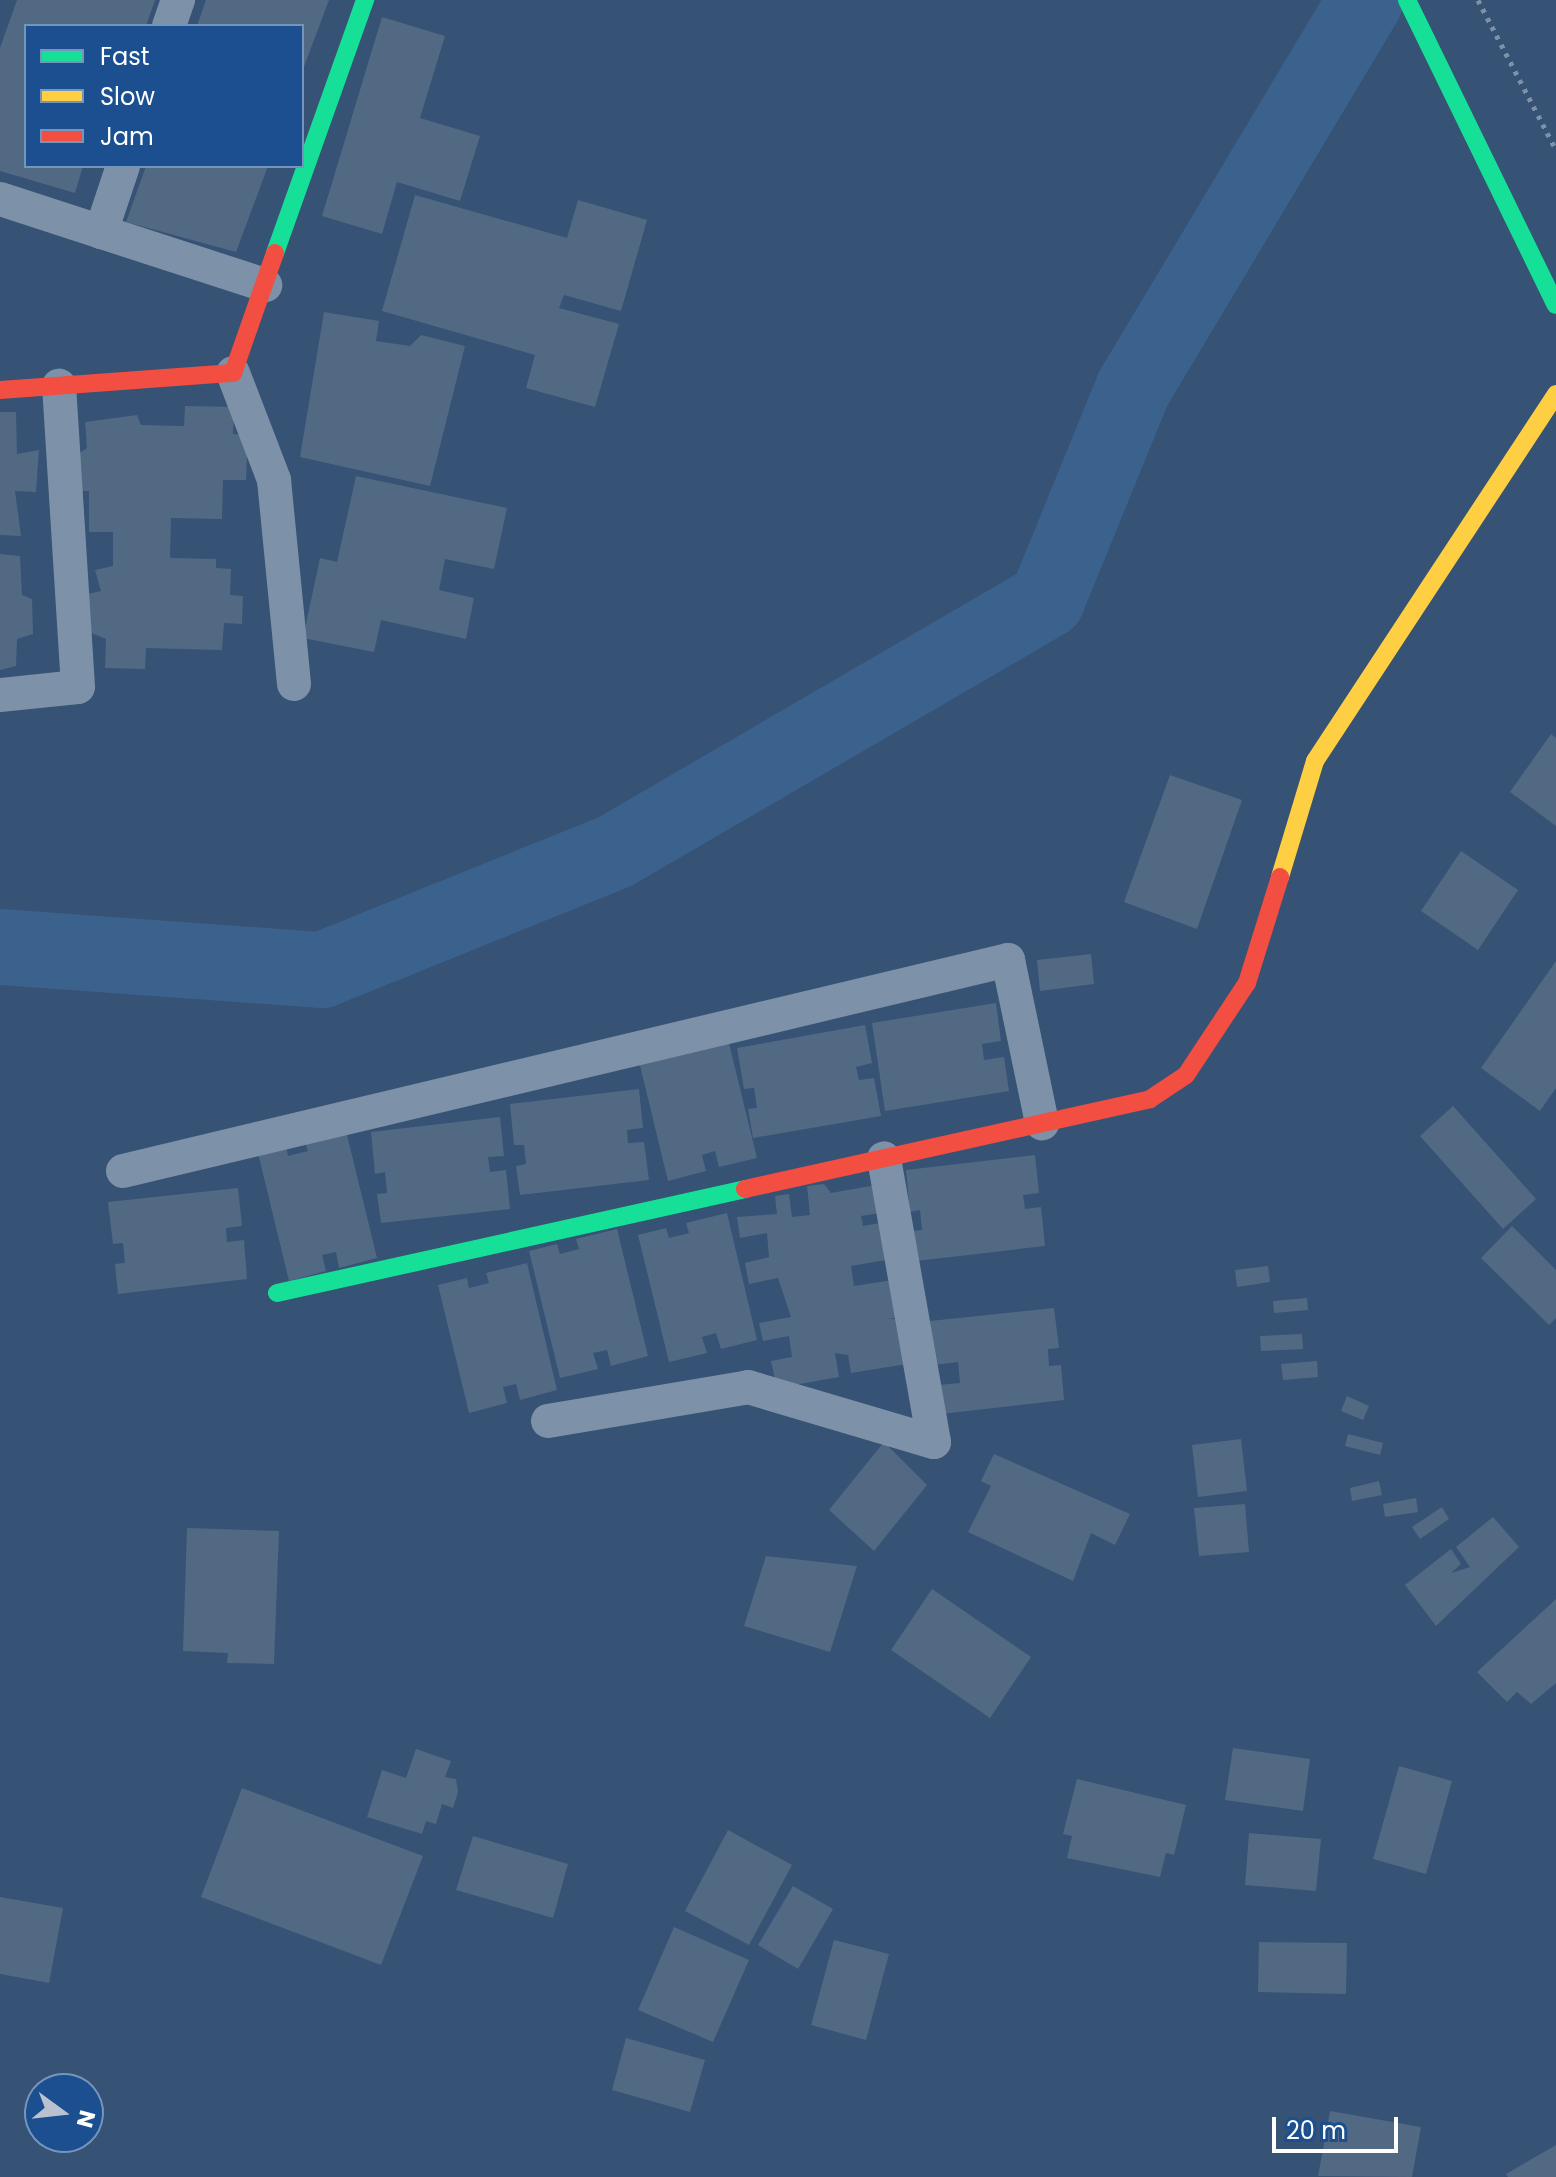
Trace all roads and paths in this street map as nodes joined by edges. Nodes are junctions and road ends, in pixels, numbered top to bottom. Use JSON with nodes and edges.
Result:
{"nodes":[{"id":1,"x":178,"y":0,"type":"edge"},
{"id":2,"x":365,"y":0,"type":"edge"},
{"id":3,"x":1407,"y":0,"type":"edge"},
{"id":4,"x":1478,"y":0,"type":"edge"},
{"id":5,"x":170,"y":24,"type":"edge"},
{"id":6,"x":1556,"y":150,"type":"edge"},
{"id":7,"x":122,"y":168,"type":"edge"},
{"id":8,"x":0,"y":199,"type":"edge"},
{"id":9,"x":101,"y":232,"type":"junction"},
{"id":10,"x":265,"y":285,"type":"junction"},
{"id":11,"x":1556,"y":305,"type":"edge"},
{"id":12,"x":233,"y":373,"type":"junction"},
{"id":13,"x":59,"y":386,"type":"junction"},
{"id":14,"x":0,"y":390,"type":"edge"},
{"id":15,"x":1556,"y":394,"type":"edge"},
{"id":16,"x":294,"y":684,"type":"dead end"},
{"id":17,"x":0,"y":695,"type":"edge"},
{"id":18,"x":1042,"y":1123,"type":"junction"},
{"id":19,"x":884,"y":1158,"type":"junction"},
{"id":20,"x":123,"y":1171,"type":"dead end"},
{"id":21,"x":277,"y":1293,"type":"dead end"},
{"id":22,"x":548,"y":1421,"type":"dead end"}],
"edges":[{"from":1,"to":5,"type":"street"},
{"from":2,"to":10,"type":"street"},
{"from":3,"to":11,"type":"street"},
{"from":4,"to":6,"type":"path"},
{"from":7,"to":9,"type":"street"},
{"from":8,"to":9,"type":"street"},
{"from":9,"to":10,"type":"street"},
{"from":10,"to":12,"type":"street"},
{"from":12,"to":13,"type":"street"},
{"from":12,"to":16,"type":"street"},
{"from":13,"to":14,"type":"street"},
{"from":13,"to":17,"type":"street"},
{"from":15,"to":18,"type":"street"},
{"from":18,"to":19,"type":"street"},
{"from":18,"to":20,"type":"street"},
{"from":19,"to":21,"type":"street"},
{"from":19,"to":22,"type":"street"}]}
